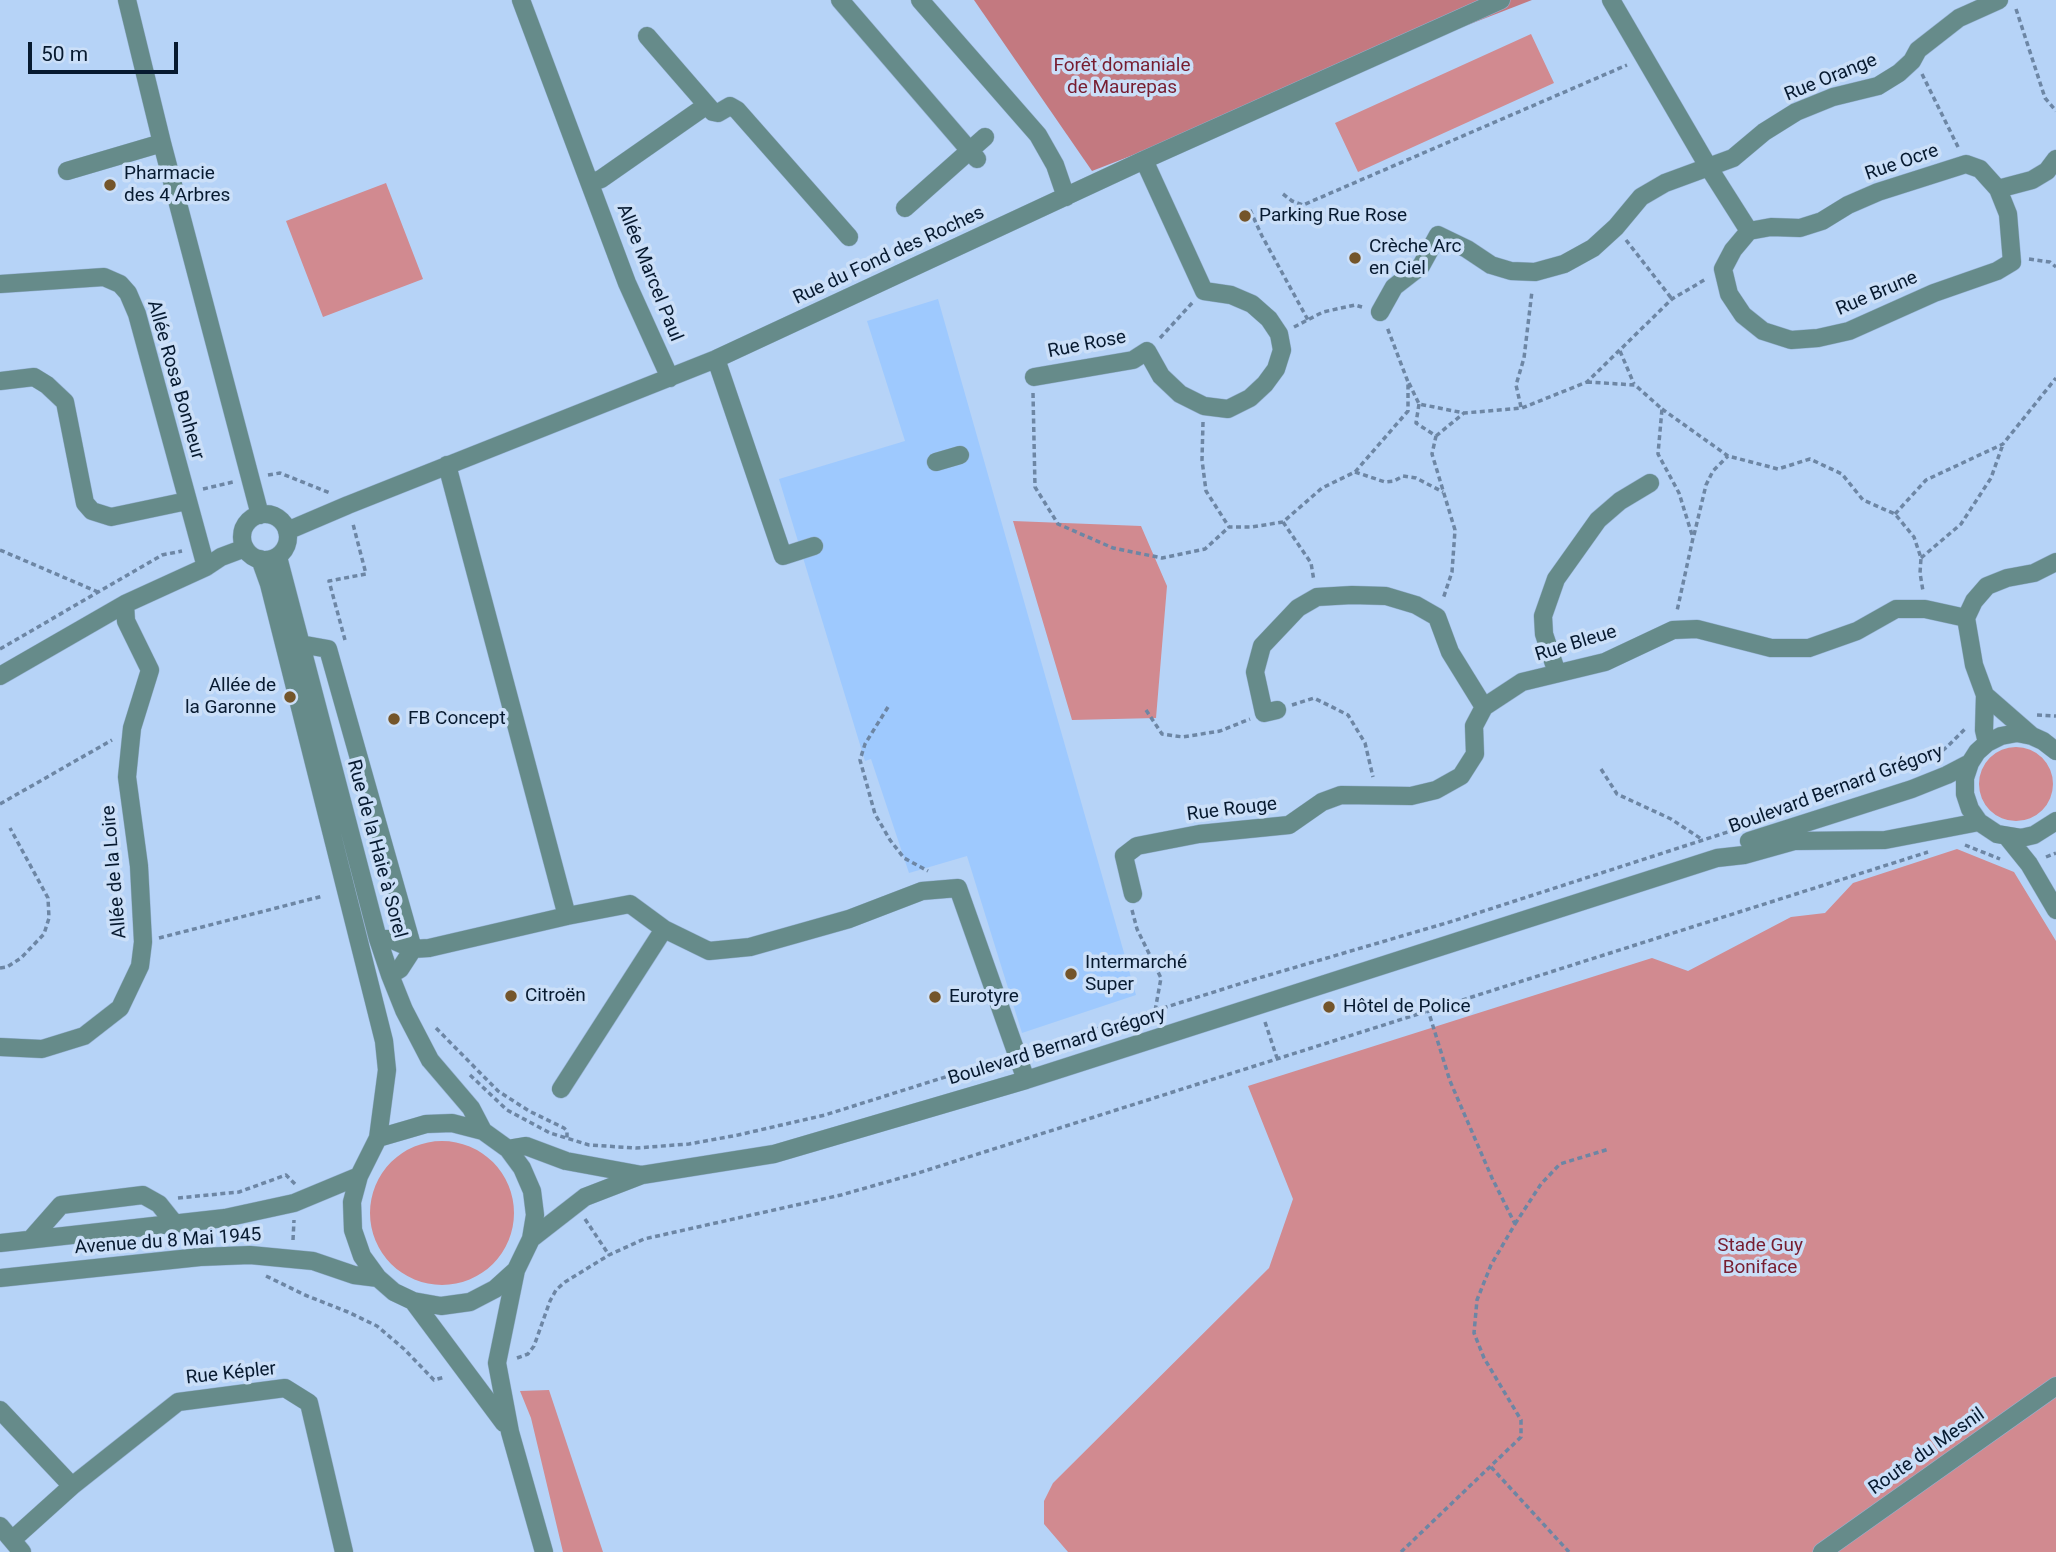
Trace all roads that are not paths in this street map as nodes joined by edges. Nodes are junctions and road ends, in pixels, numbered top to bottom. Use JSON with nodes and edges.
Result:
{"nodes":[{"id":1,"x":127,"y":0,"type":"edge"},
{"id":2,"x":840,"y":0,"type":"edge"},
{"id":3,"x":920,"y":0,"type":"edge"},
{"id":4,"x":1502,"y":0,"type":"edge"},
{"id":5,"x":1611,"y":0,"type":"edge"},
{"id":6,"x":1999,"y":0,"type":"edge"},
{"id":7,"x":524,"y":8,"type":"edge"},
{"id":8,"x":646,"y":36,"type":"dead end"},
{"id":9,"x":707,"y":105,"type":"junction"},
{"id":10,"x":985,"y":137,"type":"dead end"},
{"id":11,"x":162,"y":143,"type":"junction"},
{"id":12,"x":974,"y":154,"type":"junction"},
{"id":13,"x":2056,"y":159,"type":"edge"},
{"id":14,"x":1144,"y":160,"type":"junction"},
{"id":15,"x":1709,"y":168,"type":"junction"},
{"id":16,"x":67,"y":171,"type":"dead end"},
{"id":17,"x":590,"y":183,"type":"junction"},
{"id":18,"x":1998,"y":189,"type":"junction"},
{"id":19,"x":1066,"y":197,"type":"junction"},
{"id":20,"x":905,"y":208,"type":"dead end"},
{"id":21,"x":1749,"y":230,"type":"junction"},
{"id":22,"x":849,"y":237,"type":"dead end"},
{"id":23,"x":0,"y":284,"type":"edge"},
{"id":24,"x":1380,"y":312,"type":"road end"},
{"id":25,"x":716,"y":359,"type":"junction"},
{"id":26,"x":1034,"y":377,"type":"road end"},
{"id":27,"x":670,"y":378,"type":"junction"},
{"id":28,"x":0,"y":381,"type":"edge"},
{"id":29,"x":960,"y":455,"type":"dead end"},
{"id":30,"x":936,"y":462,"type":"dead end"},
{"id":31,"x":447,"y":465,"type":"junction"},
{"id":32,"x":1650,"y":483,"type":"dead end"},
{"id":33,"x":187,"y":500,"type":"junction"},
{"id":34,"x":260,"y":515,"type":"junction"},
{"id":35,"x":287,"y":531,"type":"junction"},
{"id":36,"x":814,"y":546,"type":"dead end"},
{"id":37,"x":245,"y":548,"type":"junction"},
{"id":38,"x":269,"y":558,"type":"junction"},
{"id":39,"x":2056,"y":562,"type":"edge"},
{"id":40,"x":206,"y":567,"type":"junction"},
{"id":41,"x":125,"y":604,"type":"junction"},
{"id":42,"x":1966,"y":618,"type":"junction"},
{"id":43,"x":300,"y":644,"type":"junction"},
{"id":44,"x":1557,"y":673,"type":"junction"},
{"id":45,"x":0,"y":676,"type":"edge"},
{"id":46,"x":1985,"y":704,"type":"junction"},
{"id":47,"x":1484,"y":707,"type":"junction"},
{"id":48,"x":1271,"y":712,"type":"road end"},
{"id":49,"x":2047,"y":741,"type":"edge"},
{"id":50,"x":1987,"y":743,"type":"junction"},
{"id":51,"x":1969,"y":763,"type":"junction"},
{"id":52,"x":2056,"y":821,"type":"edge"},
{"id":53,"x":1979,"y":822,"type":"junction"},
{"id":54,"x":2008,"y":838,"type":"junction"},
{"id":55,"x":1717,"y":858,"type":"junction"},
{"id":56,"x":1132,"y":901,"type":"road end"},
{"id":57,"x":2056,"y":910,"type":"edge"},
{"id":58,"x":567,"y":916,"type":"junction"},
{"id":59,"x":664,"y":929,"type":"junction"},
{"id":60,"x":378,"y":939,"type":"junction"},
{"id":61,"x":413,"y":949,"type":"junction"},
{"id":62,"x":390,"y":975,"type":"junction"},
{"id":63,"x":0,"y":1047,"type":"edge"},
{"id":64,"x":1026,"y":1080,"type":"junction"},
{"id":65,"x":561,"y":1089,"type":"dead end"},
{"id":66,"x":483,"y":1131,"type":"junction"},
{"id":67,"x":378,"y":1138,"type":"junction"},
{"id":68,"x":508,"y":1149,"type":"junction"},
{"id":69,"x":642,"y":1175,"type":"junction"},
{"id":70,"x":359,"y":1176,"type":"junction"},
{"id":71,"x":175,"y":1224,"type":"junction"},
{"id":72,"x":31,"y":1239,"type":"junction"},
{"id":73,"x":531,"y":1239,"type":"junction"},
{"id":74,"x":0,"y":1242,"type":"edge"},
{"id":75,"x":516,"y":1270,"type":"junction"},
{"id":76,"x":0,"y":1278,"type":"edge"},
{"id":77,"x":378,"y":1278,"type":"junction"},
{"id":78,"x":413,"y":1301,"type":"junction"},
{"id":79,"x":2056,"y":1387,"type":"edge"},
{"id":80,"x":0,"y":1410,"type":"edge"},
{"id":81,"x":510,"y":1432,"type":"junction"},
{"id":82,"x":72,"y":1486,"type":"junction"},
{"id":83,"x":0,"y":1526,"type":"edge"},
{"id":84,"x":17,"y":1546,"type":"edge"},
{"id":85,"x":344,"y":1552,"type":"edge"},
{"id":86,"x":544,"y":1552,"type":"edge"},
{"id":87,"x":1822,"y":1552,"type":"edge"}],
"edges":[{"from":1,"to":11,"type":"street"},
{"from":2,"to":12,"type":"street"},
{"from":3,"to":19,"type":"street"},
{"from":4,"to":14,"type":"street","name":"Rue du Fond des Roches"},
{"from":5,"to":15,"type":"street"},
{"from":6,"to":15,"type":"street","name":"Rue Orange"},
{"from":7,"to":17,"type":"street","name":"Allée Marcel Paul"},
{"from":8,"to":9,"type":"street"},
{"from":9,"to":17,"type":"street"},
{"from":9,"to":22,"type":"street"},
{"from":10,"to":12,"type":"street"},
{"from":11,"to":16,"type":"street"},
{"from":11,"to":34,"type":"street"},
{"from":12,"to":20,"type":"street"},
{"from":13,"to":18,"type":"street"},
{"from":14,"to":19,"type":"street","name":"Rue du Fond des Roches"},
{"from":14,"to":26,"type":"street","name":"Rue Rose"},
{"from":15,"to":21,"type":"street"},
{"from":15,"to":24,"type":"street","name":"Rue Orange"},
{"from":17,"to":27,"type":"street","name":"Allée Marcel Paul"},
{"from":18,"to":21,"type":"street","name":"Rue Ocre"},
{"from":18,"to":21,"type":"street","name":"Rue Brune"},
{"from":19,"to":25,"type":"street","name":"Rue du Fond des Roches"},
{"from":23,"to":33,"type":"street","name":"Allée Rosa Bonheur"},
{"from":25,"to":27,"type":"street","name":"Rue du Fond des Roches"},
{"from":25,"to":36,"type":"street"},
{"from":27,"to":31,"type":"street","name":"Rue du Fond des Roches"},
{"from":28,"to":33,"type":"street"},
{"from":29,"to":30,"type":"street"},
{"from":31,"to":35,"type":"street","name":"Rue du Fond des Roches"},
{"from":31,"to":58,"type":"street"},
{"from":32,"to":44,"type":"street"},
{"from":33,"to":40,"type":"street","name":"Allée Rosa Bonheur"},
{"from":34,"to":35,"type":"street"},
{"from":34,"to":37,"type":"street"},
{"from":35,"to":38,"type":"street"},
{"from":37,"to":38,"type":"street"},
{"from":37,"to":40,"type":"street"},
{"from":38,"to":43,"type":"street","name":"Rue de la Haie à Sorel"},
{"from":38,"to":67,"type":"street","name":"Rue de la Haie à Sorel"},
{"from":39,"to":42,"type":"street"},
{"from":40,"to":41,"type":"street"},
{"from":41,"to":45,"type":"street"},
{"from":41,"to":63,"type":"street","name":"Allée de la Loire"},
{"from":42,"to":44,"type":"street","name":"Rue Bleue"},
{"from":42,"to":46,"type":"street"},
{"from":43,"to":60,"type":"street","name":"Rue de la Haie à Sorel"},
{"from":43,"to":61,"type":"street"},
{"from":44,"to":47,"type":"street","name":"Rue Bleue"},
{"from":46,"to":49,"type":"street"},
{"from":46,"to":50,"type":"street"},
{"from":47,"to":48,"type":"street"},
{"from":47,"to":56,"type":"street","name":"Rue Rouge"},
{"from":49,"to":50,"type":"street"},
{"from":50,"to":51,"type":"street"},
{"from":51,"to":53,"type":"street"},
{"from":51,"to":55,"type":"street","name":"Boulevard Bernard Grégory"},
{"from":52,"to":54,"type":"street"},
{"from":53,"to":54,"type":"street"},
{"from":53,"to":55,"type":"street","name":"Boulevard Bernard Grégory"},
{"from":54,"to":57,"type":"street"},
{"from":55,"to":64,"type":"street","name":"Boulevard Bernard Grégory"},
{"from":58,"to":59,"type":"street"},
{"from":58,"to":61,"type":"street"},
{"from":59,"to":64,"type":"street"},
{"from":59,"to":65,"type":"street"},
{"from":60,"to":61,"type":"street"},
{"from":60,"to":62,"type":"street","name":"Rue de la Haie à Sorel"},
{"from":61,"to":62,"type":"street"},
{"from":62,"to":66,"type":"street","name":"Rue de la Haie à Sorel"},
{"from":64,"to":69,"type":"street","name":"Boulevard Bernard Grégory"},
{"from":66,"to":67,"type":"street"},
{"from":66,"to":68,"type":"street"},
{"from":67,"to":70,"type":"street"},
{"from":68,"to":69,"type":"street","name":"Boulevard Bernard Grégory"},
{"from":68,"to":73,"type":"street"},
{"from":69,"to":73,"type":"street","name":"Boulevard Bernard Grégory"},
{"from":70,"to":71,"type":"street","name":"Avenue du 8 Mai 1945"},
{"from":70,"to":77,"type":"street"},
{"from":71,"to":72,"type":"street","name":"Avenue du 8 Mai 1945"},
{"from":71,"to":72,"type":"street"},
{"from":72,"to":74,"type":"street","name":"Avenue du 8 Mai 1945"},
{"from":73,"to":75,"type":"street"},
{"from":75,"to":78,"type":"street"},
{"from":75,"to":81,"type":"street"},
{"from":76,"to":77,"type":"street","name":"Avenue du 8 Mai 1945"},
{"from":77,"to":78,"type":"street"},
{"from":78,"to":81,"type":"street"},
{"from":79,"to":87,"type":"street","name":"Route du Mesnil"},
{"from":80,"to":82,"type":"street"},
{"from":81,"to":86,"type":"street"},
{"from":82,"to":84,"type":"street","name":"Rue Képler"},
{"from":82,"to":85,"type":"street","name":"Rue Képler"},
{"from":83,"to":84,"type":"street"}]}
